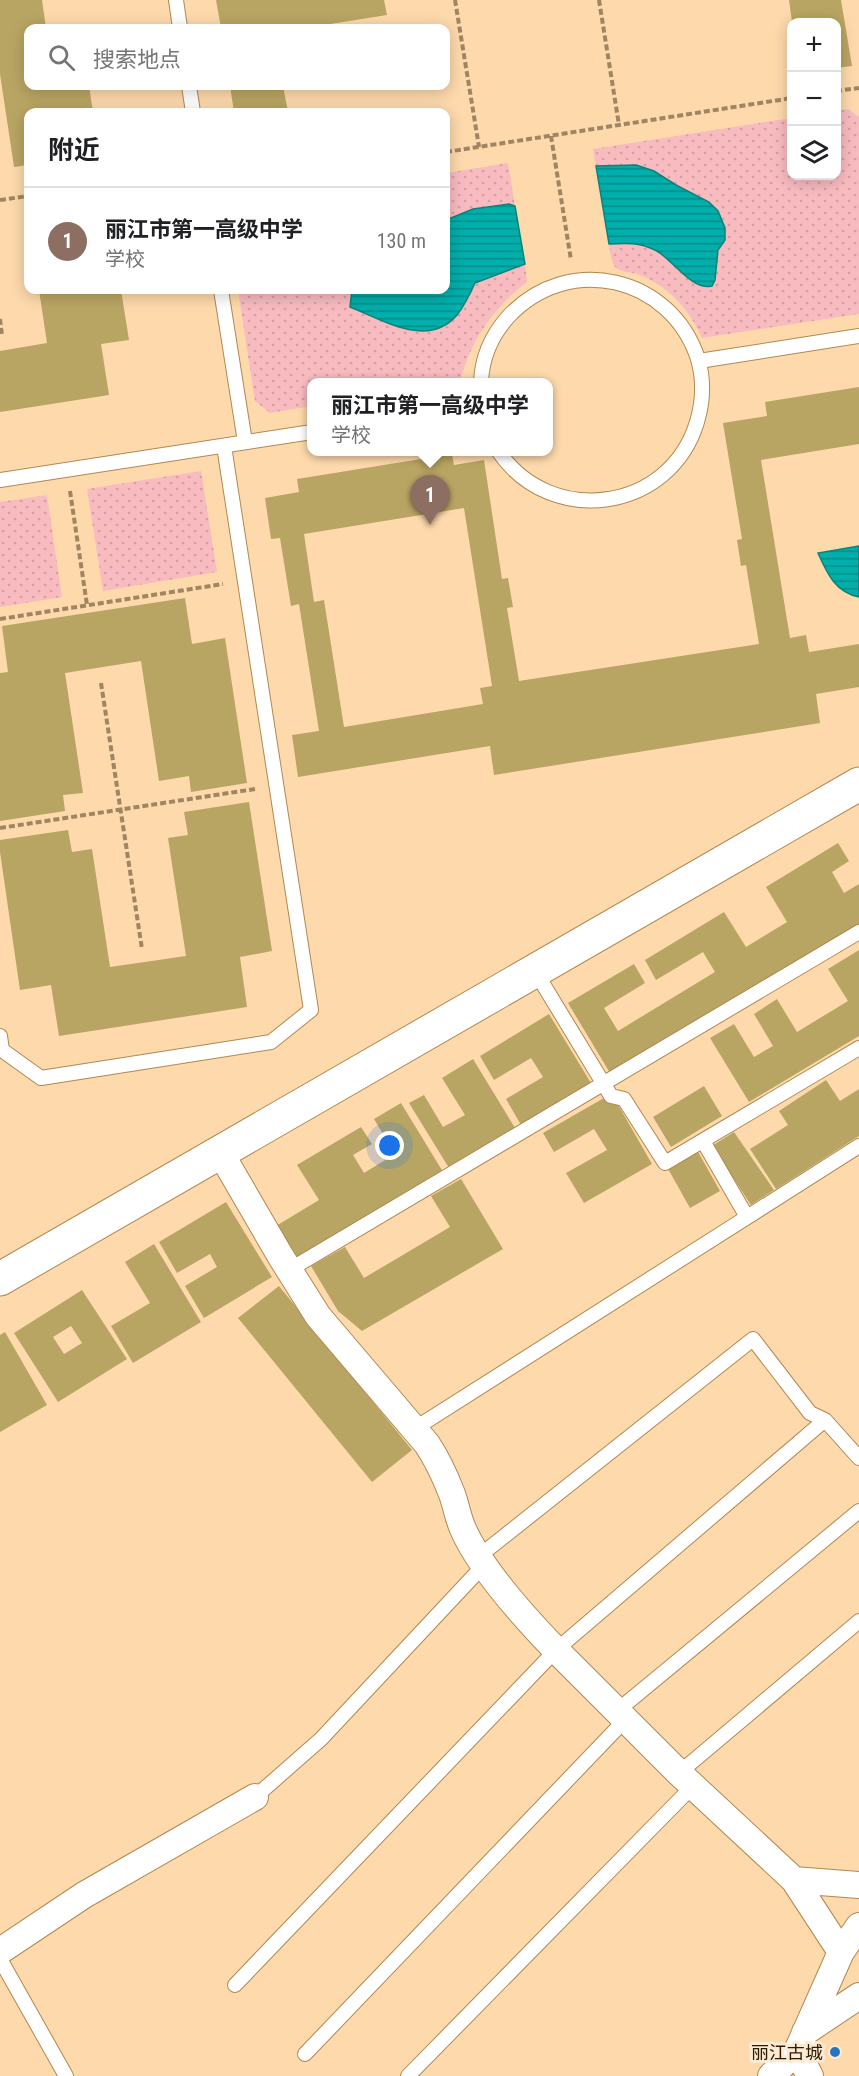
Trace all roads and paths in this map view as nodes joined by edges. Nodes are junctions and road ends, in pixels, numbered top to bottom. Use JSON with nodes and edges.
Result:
{"nodes":[{"id":1,"x":176,"y":0,"type":"edge"},
{"id":2,"x":455,"y":0,"type":"edge"},
{"id":3,"x":599,"y":0,"type":"edge"},
{"id":4,"x":179,"y":24,"type":"edge"},
{"id":5,"x":859,"y":88,"type":"edge"},
{"id":6,"x":190,"y":90,"type":"edge"},
{"id":7,"x":841,"y":90,"type":"edge"},
{"id":8,"x":787,"y":99,"type":"edge"},
{"id":9,"x":193,"y":108,"type":"edge"},
{"id":10,"x":619,"y":125,"type":"junction"},
{"id":11,"x":551,"y":136,"type":"junction"},
{"id":12,"x":480,"y":147,"type":"junction"},
{"id":13,"x":450,"y":151,"type":"edge"},
{"id":14,"x":24,"y":197,"type":"edge"},
{"id":15,"x":0,"y":200,"type":"edge"},
{"id":16,"x":574,"y":281,"type":"junction"},
{"id":17,"x":222,"y":294,"type":"edge"},
{"id":18,"x":0,"y":320,"type":"edge"},
{"id":19,"x":2,"y":336,"type":"dead end"},
{"id":20,"x":859,"y":336,"type":"edge"},
{"id":21,"x":699,"y":361,"type":"junction"},
{"id":22,"x":481,"y":378,"type":"edge"},
{"id":23,"x":307,"y":433,"type":"edge"},
{"id":24,"x":245,"y":442,"type":"junction"},
{"id":25,"x":224,"y":446,"type":"junction"},
{"id":26,"x":502,"y":456,"type":"edge"},
{"id":27,"x":66,"y":470,"type":"junction"},
{"id":28,"x":0,"y":480,"type":"edge"},
{"id":29,"x":244,"y":580,"type":"junction"},
{"id":30,"x":87,"y":605,"type":"junction"},
{"id":31,"x":0,"y":619,"type":"edge"},
{"id":32,"x":101,"y":682,"type":"dead end"},
{"id":33,"x":859,"y":784,"type":"edge"},
{"id":34,"x":277,"y":786,"type":"junction"},
{"id":35,"x":121,"y":810,"type":"junction"},
{"id":36,"x":0,"y":828,"type":"edge"},
{"id":37,"x":859,"y":932,"type":"edge"},
{"id":38,"x":142,"y":949,"type":"dead end"},
{"id":39,"x":535,"y":971,"type":"junction"},
{"id":40,"x":0,"y":1036,"type":"edge"},
{"id":41,"x":859,"y":1047,"type":"edge"},
{"id":42,"x":603,"y":1083,"type":"junction"},
{"id":43,"x":702,"y":1141,"type":"junction"},
{"id":44,"x":859,"y":1146,"type":"edge"},
{"id":45,"x":220,"y":1152,"type":"junction"},
{"id":46,"x":747,"y":1217,"type":"junction"},
{"id":47,"x":289,"y":1270,"type":"junction"},
{"id":48,"x":0,"y":1279,"type":"edge"},
{"id":49,"x":825,"y":1420,"type":"junction"},
{"id":50,"x":414,"y":1429,"type":"junction"},
{"id":51,"x":859,"y":1458,"type":"edge"},
{"id":52,"x":859,"y":1511,"type":"edge"},
{"id":53,"x":481,"y":1561,"type":"junction"},
{"id":54,"x":859,"y":1621,"type":"edge"},
{"id":55,"x":556,"y":1650,"type":"junction"},
{"id":56,"x":621,"y":1715,"type":"junction"},
{"id":57,"x":686,"y":1779,"type":"junction"},
{"id":58,"x":255,"y":1797,"type":"joint"},
{"id":59,"x":794,"y":1880,"type":"junction"},
{"id":60,"x":859,"y":1885,"type":"edge"},
{"id":61,"x":859,"y":1926,"type":"edge"},
{"id":62,"x":0,"y":1951,"type":"edge"},
{"id":63,"x":842,"y":1952,"type":"junction"},
{"id":64,"x":0,"y":1959,"type":"edge"},
{"id":65,"x":234,"y":1985,"type":"dead end"},
{"id":66,"x":859,"y":1996,"type":"edge"},
{"id":67,"x":801,"y":2041,"type":"junction"},
{"id":68,"x":305,"y":2054,"type":"dead end"},
{"id":69,"x":66,"y":2076,"type":"edge"},
{"id":70,"x":408,"y":2076,"type":"edge"},
{"id":71,"x":771,"y":2076,"type":"edge"},
{"id":72,"x":810,"y":2076,"type":"edge"}],
"edges":[{"from":1,"to":4,"type":"lane"},
{"from":2,"to":12,"type":"path"},
{"from":3,"to":10,"type":"path"},
{"from":5,"to":7,"type":"path"},
{"from":6,"to":9,"type":"lane"},
{"from":8,"to":10,"type":"path"},
{"from":10,"to":11,"type":"path"},
{"from":11,"to":12,"type":"path"},
{"from":11,"to":16,"type":"path"},
{"from":12,"to":13,"type":"path"},
{"from":14,"to":15,"type":"path"},
{"from":16,"to":21,"type":"lane"},
{"from":16,"to":22,"type":"lane"},
{"from":17,"to":24,"type":"lane"},
{"from":18,"to":19,"type":"path"},
{"from":20,"to":21,"type":"lane"},
{"from":21,"to":26,"type":"lane"},
{"from":23,"to":24,"type":"lane"},
{"from":24,"to":25,"type":"lane"},
{"from":25,"to":27,"type":"lane"},
{"from":25,"to":29,"type":"lane"},
{"from":27,"to":28,"type":"lane"},
{"from":27,"to":30,"type":"path"},
{"from":29,"to":30,"type":"path"},
{"from":29,"to":34,"type":"lane"},
{"from":30,"to":31,"type":"path"},
{"from":32,"to":35,"type":"path"},
{"from":33,"to":39,"type":"street"},
{"from":34,"to":35,"type":"path"},
{"from":34,"to":40,"type":"lane"},
{"from":35,"to":36,"type":"path"},
{"from":35,"to":38,"type":"path"},
{"from":37,"to":42,"type":"lane"},
{"from":39,"to":42,"type":"lane"},
{"from":39,"to":45,"type":"street"},
{"from":41,"to":43,"type":"lane"},
{"from":42,"to":43,"type":"lane"},
{"from":42,"to":47,"type":"lane"},
{"from":43,"to":46,"type":"lane"},
{"from":44,"to":46,"type":"lane"},
{"from":45,"to":47,"type":"street"},
{"from":45,"to":48,"type":"street"},
{"from":46,"to":50,"type":"lane"},
{"from":47,"to":50,"type":"street"},
{"from":49,"to":51,"type":"lane"},
{"from":49,"to":53,"type":"lane"},
{"from":49,"to":55,"type":"lane"},
{"from":50,"to":53,"type":"street"},
{"from":52,"to":56,"type":"lane"},
{"from":53,"to":55,"type":"street"},
{"from":53,"to":58,"type":"lane"},
{"from":54,"to":57,"type":"lane"},
{"from":55,"to":56,"type":"street"},
{"from":55,"to":65,"type":"lane"},
{"from":56,"to":57,"type":"street"},
{"from":56,"to":68,"type":"lane"},
{"from":57,"to":59,"type":"street"},
{"from":57,"to":70,"type":"lane"},
{"from":58,"to":62,"type":"street"},
{"from":59,"to":60,"type":"street"},
{"from":59,"to":63,"type":"street"},
{"from":61,"to":63,"type":"street"},
{"from":63,"to":67,"type":"street"},
{"from":64,"to":69,"type":"lane"},
{"from":66,"to":67,"type":"street"},
{"from":67,"to":71,"type":"street"},
{"from":67,"to":72,"type":"street"}]}
